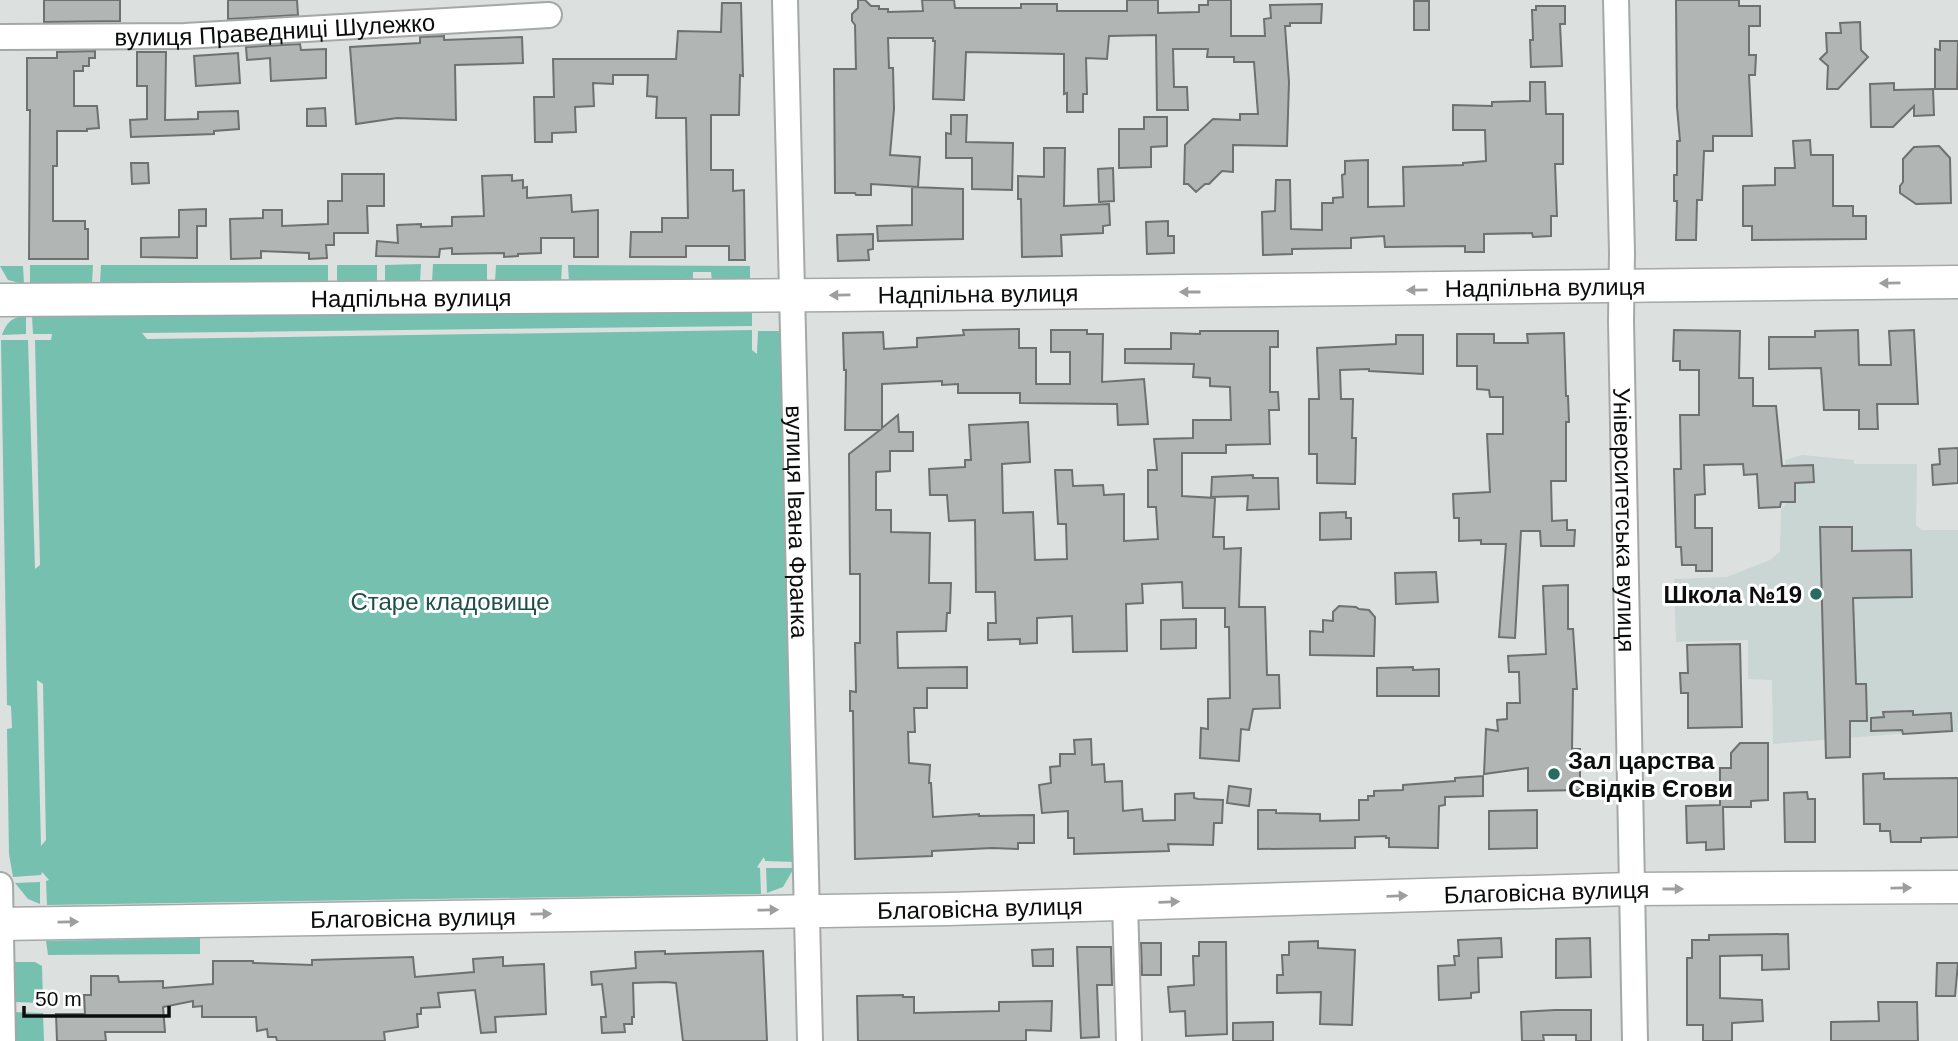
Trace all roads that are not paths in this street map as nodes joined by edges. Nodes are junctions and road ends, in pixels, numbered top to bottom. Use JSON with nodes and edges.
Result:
{"nodes":[{"id":1,"x":785,"y":0,"type":"edge"},
{"id":2,"x":1616,"y":0,"type":"edge"},
{"id":3,"x":549,"y":15,"type":"dead end"},
{"id":4,"x":0,"y":37,"type":"edge"},
{"id":5,"x":1958,"y":282,"type":"edge"},
{"id":6,"x":1622,"y":286,"type":"junction"},
{"id":7,"x":793,"y":296,"type":"junction"},
{"id":8,"x":0,"y":300,"type":"edge"},
{"id":9,"x":0,"y":885,"type":"edge"},
{"id":10,"x":1958,"y":887,"type":"edge"},
{"id":11,"x":1631,"y":889,"type":"junction"},
{"id":12,"x":1125,"y":904,"type":"junction"},
{"id":13,"x":807,"y":910,"type":"junction"},
{"id":14,"x":1,"y":924,"type":"edge"},
{"id":15,"x":3,"y":1041,"type":"edge"},
{"id":16,"x":810,"y":1041,"type":"edge"},
{"id":17,"x":1129,"y":1041,"type":"edge"},
{"id":18,"x":1635,"y":1041,"type":"edge"}],
"edges":[{"from":1,"to":7,"type":"street","name":"вулиця Івана Франка"},
{"from":2,"to":6,"type":"street","name":"Університетська вулиця"},
{"from":3,"to":4,"type":"street","name":"вулиця Праведниці Шулежко"},
{"from":5,"to":6,"type":"main road","name":"Надпільна вулиця","one_way":true},
{"from":6,"to":7,"type":"main road","name":"Надпільна вулиця","one_way":true},
{"from":6,"to":11,"type":"street","name":"Університетська вулиця"},
{"from":7,"to":8,"type":"main road","name":"Надпільна вулиця"},
{"from":7,"to":13,"type":"street","name":"вулиця Івана Франка"},
{"from":9,"to":14,"type":"street"},
{"from":11,"to":10,"type":"main road","name":"Благовісна вулиця","one_way":true},
{"from":12,"to":11,"type":"main road","name":"Благовісна вулиця","one_way":true},
{"from":11,"to":18,"type":"street","name":"Університетська вулиця"},
{"from":12,"to":13,"type":"main road","name":"Благовісна вулиця"},
{"from":12,"to":17,"type":"street"},
{"from":14,"to":13,"type":"main road","name":"Благовісна вулиця","one_way":true},
{"from":13,"to":16,"type":"street","name":"вулиця Івана Франка"},
{"from":14,"to":15,"type":"street"}]}
